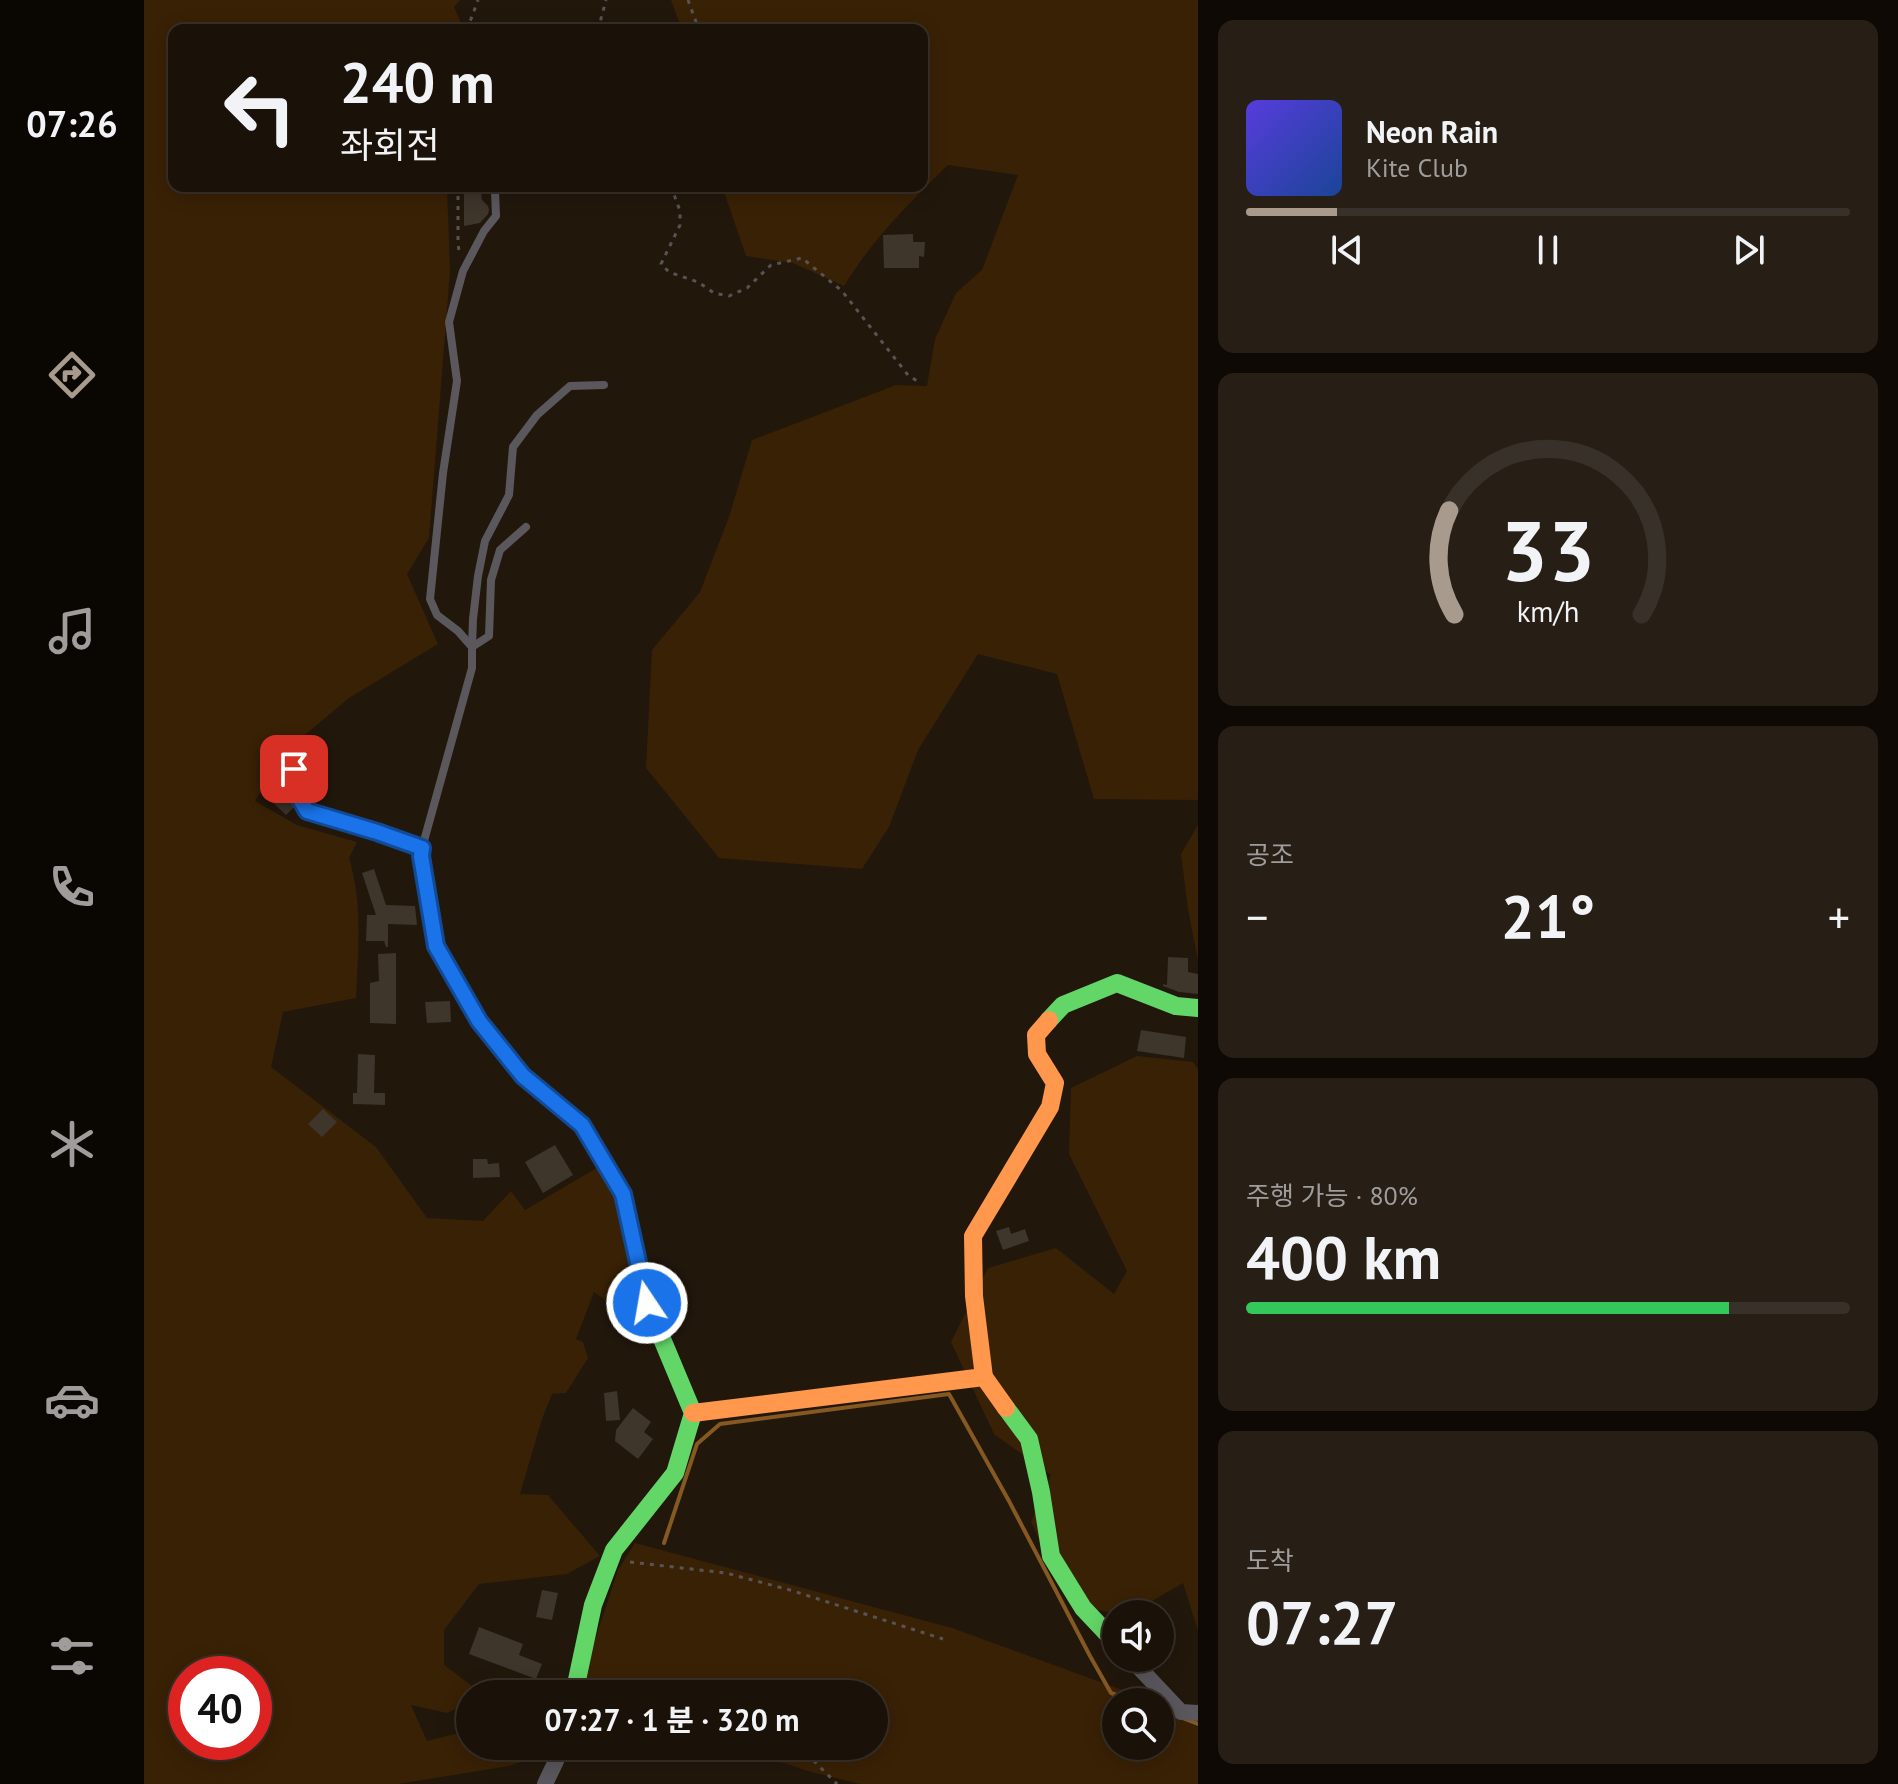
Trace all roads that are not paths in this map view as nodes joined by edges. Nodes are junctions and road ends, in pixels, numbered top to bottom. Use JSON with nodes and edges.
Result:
{"nodes":[{"id":1,"x":495,"y":192,"type":"edge"},
{"id":2,"x":604,"y":385,"type":"dead end"},
{"id":3,"x":526,"y":527,"type":"dead end"},
{"id":4,"x":472,"y":647,"type":"junction"},
{"id":5,"x":294,"y":769,"type":"dead end"},
{"id":6,"x":422,"y":848,"type":"junction"},
{"id":7,"x":1198,"y":1008,"type":"edge"},
{"id":8,"x":984,"y":1377,"type":"junction"},
{"id":9,"x":693,"y":1413,"type":"junction"},
{"id":10,"x":1102,"y":1628,"type":"edge"},
{"id":11,"x":1143,"y":1672,"type":"edge"},
{"id":12,"x":577,"y":1680,"type":"edge"},
{"id":13,"x":1198,"y":1713,"type":"edge"},
{"id":14,"x":556,"y":1760,"type":"edge"},
{"id":15,"x":545,"y":1784,"type":"edge"}],
"edges":[{"from":1,"to":4,"type":"lane"},
{"from":2,"to":4,"type":"lane"},
{"from":3,"to":4,"type":"lane"},
{"from":4,"to":6,"type":"lane"},
{"from":5,"to":6,"type":"lane"},
{"from":6,"to":9,"type":"street"},
{"from":7,"to":8,"type":"street"},
{"from":8,"to":9,"type":"street"},
{"from":8,"to":10,"type":"street"},
{"from":9,"to":12,"type":"street"},
{"from":11,"to":13,"type":"street"},
{"from":14,"to":15,"type":"street"}]}
